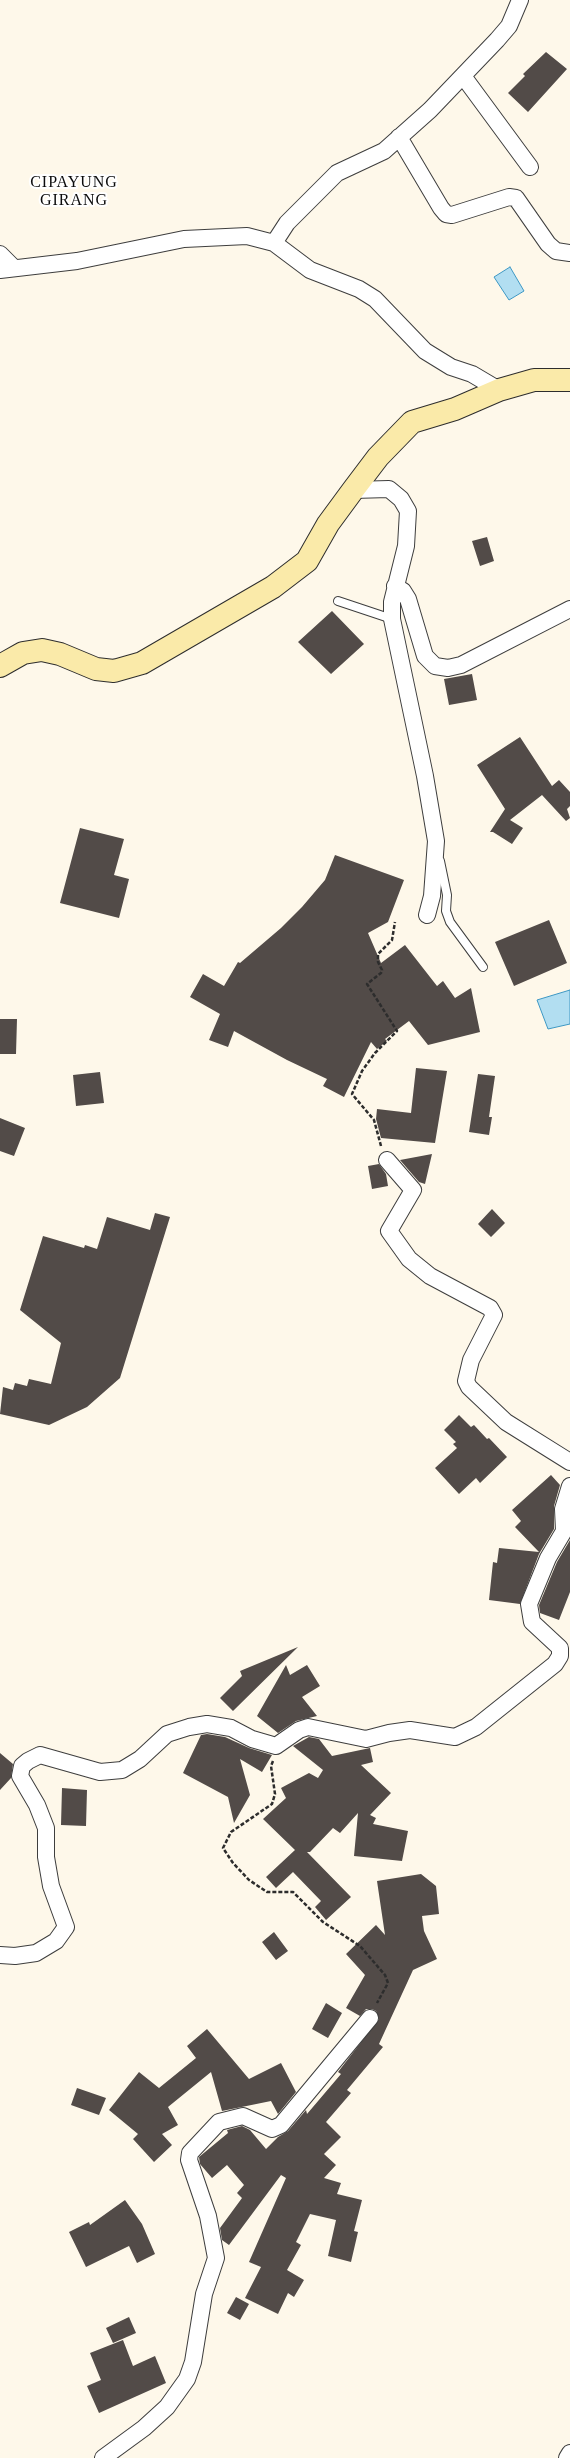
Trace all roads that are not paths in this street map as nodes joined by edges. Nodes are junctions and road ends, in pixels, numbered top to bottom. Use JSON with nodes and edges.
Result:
{"nodes":[{"id":1,"x":520,"y":0,"type":"edge"},
{"id":2,"x":463,"y":76,"type":"junction"},
{"id":3,"x":400,"y":137,"type":"junction"},
{"id":4,"x":530,"y":166,"type":"dead end"},
{"id":5,"x":274,"y":243,"type":"junction"},
{"id":6,"x":570,"y":253,"type":"edge"},
{"id":7,"x":0,"y":254,"type":"edge"},
{"id":8,"x":7,"y":269,"type":"edge"},
{"id":9,"x":570,"y":380,"type":"edge"},
{"id":10,"x":499,"y":390,"type":"junction"},
{"id":11,"x":353,"y":490,"type":"junction"},
{"id":12,"x":395,"y":586,"type":"junction"},
{"id":13,"x":338,"y":601,"type":"dead end"},
{"id":14,"x":570,"y":609,"type":"edge"},
{"id":15,"x":392,"y":619,"type":"junction"},
{"id":16,"x":0,"y":666,"type":"edge"},
{"id":17,"x":436,"y":841,"type":"junction"},
{"id":18,"x":427,"y":915,"type":"dead end"},
{"id":19,"x":483,"y":967,"type":"dead end"},
{"id":20,"x":387,"y":1160,"type":"road end"},
{"id":21,"x":570,"y":1462,"type":"edge"},
{"id":22,"x":570,"y":1486,"type":"edge"},
{"id":23,"x":0,"y":1956,"type":"edge"},
{"id":24,"x":370,"y":2018,"type":"road end"},
{"id":25,"x":570,"y":2453,"type":"edge"},
{"id":26,"x":104,"y":2458,"type":"edge"},
{"id":27,"x":567,"y":2458,"type":"edge"}],
"edges":[{"from":1,"to":2,"type":"street"},
{"from":2,"to":3,"type":"street"},
{"from":2,"to":4,"type":"street"},
{"from":3,"to":5,"type":"street"},
{"from":3,"to":6,"type":"street"},
{"from":5,"to":8,"type":"street"},
{"from":5,"to":10,"type":"street"},
{"from":7,"to":8,"type":"street"},
{"from":9,"to":10,"type":"street"},
{"from":10,"to":11,"type":"street"},
{"from":11,"to":12,"type":"street"},
{"from":11,"to":16,"type":"street"},
{"from":12,"to":14,"type":"street"},
{"from":12,"to":15,"type":"street"},
{"from":13,"to":15,"type":"lane"},
{"from":15,"to":17,"type":"street"},
{"from":17,"to":18,"type":"street"},
{"from":17,"to":19,"type":"lane"},
{"from":20,"to":21,"type":"street"},
{"from":22,"to":23,"type":"street"},
{"from":24,"to":26,"type":"street"},
{"from":25,"to":27,"type":"street"}]}
